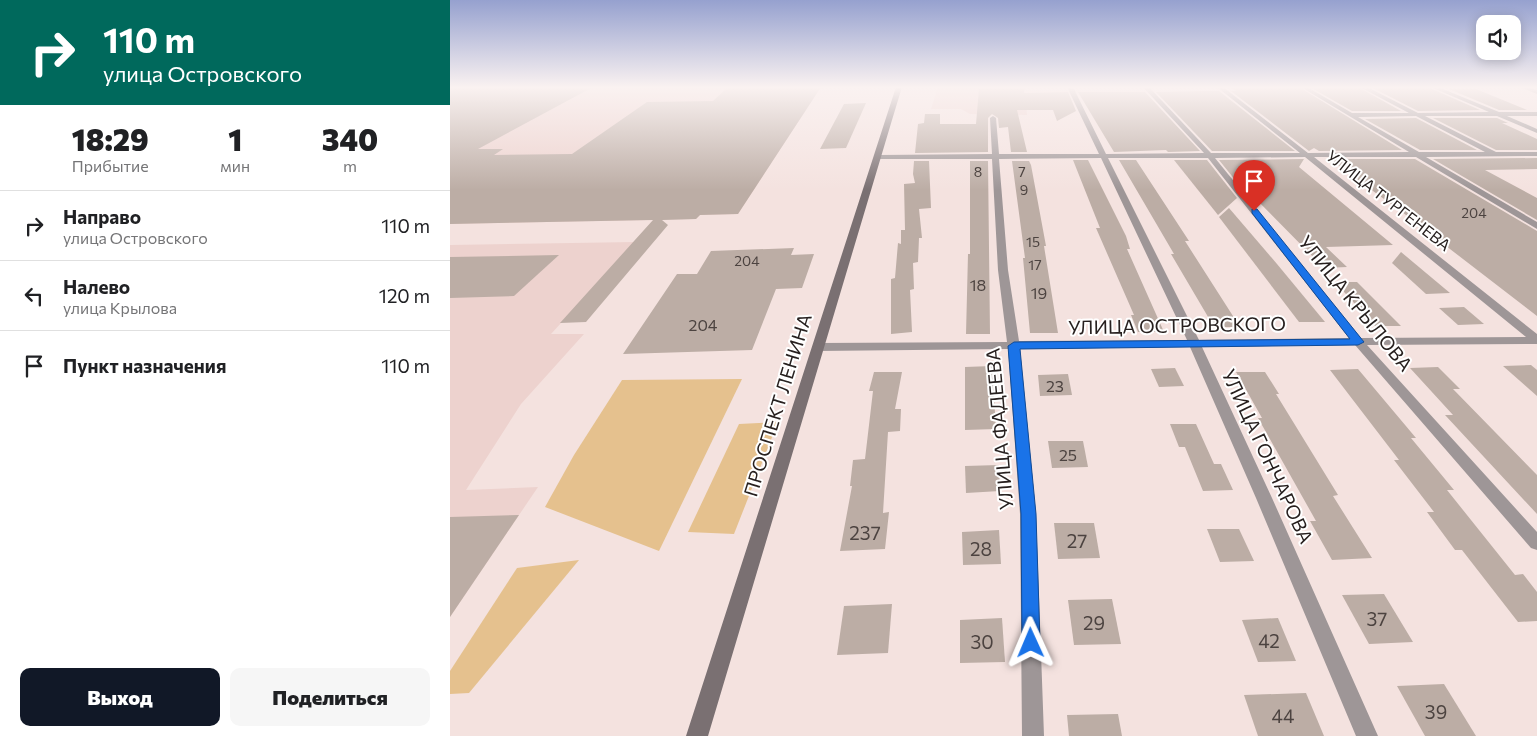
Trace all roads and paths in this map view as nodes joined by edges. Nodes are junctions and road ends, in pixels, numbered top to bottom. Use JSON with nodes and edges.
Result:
{"nodes":[{"id":1,"x":889,"y":121,"type":"edge"},
{"id":2,"x":992,"y":121,"type":"edge"},
{"id":3,"x":1086,"y":121,"type":"edge"},
{"id":4,"x":1178,"y":121,"type":"edge"},
{"id":5,"x":1264,"y":121,"type":"edge"},
{"id":6,"x":1361,"y":121,"type":"edge"},
{"id":7,"x":1430,"y":121,"type":"edge"},
{"id":8,"x":1514,"y":121,"type":"edge"},
{"id":9,"x":1537,"y":131,"type":"edge"},
{"id":10,"x":1537,"y":154,"type":"edge"},
{"id":11,"x":1419,"y":155,"type":"junction"},
{"id":12,"x":1496,"y":155,"type":"junction"},
{"id":13,"x":1102,"y":156,"type":"junction"},
{"id":14,"x":1210,"y":156,"type":"junction"},
{"id":15,"x":1308,"y":156,"type":"junction"},
{"id":16,"x":879,"y":157,"type":"junction"},
{"id":17,"x":997,"y":157,"type":"junction"},
{"id":18,"x":1537,"y":225,"type":"edge"},
{"id":19,"x":1537,"y":340,"type":"edge"},
{"id":20,"x":1358,"y":342,"type":"junction"},
{"id":21,"x":1193,"y":344,"type":"junction"},
{"id":22,"x":1014,"y":346,"type":"junction"},
{"id":23,"x":818,"y":347,"type":"junction"},
{"id":24,"x":1537,"y":543,"type":"edge"},
{"id":25,"x":697,"y":736,"type":"edge"},
{"id":26,"x":1033,"y":736,"type":"edge"},
{"id":27,"x":1367,"y":736,"type":"edge"}],
"edges":[{"from":1,"to":16,"type":"street","name":"ПРОСПЕКТ ЛЕНИНА"},
{"from":2,"to":17,"type":"street","name":"УЛИЦА ФАДЕЕВА"},
{"from":3,"to":13,"type":"street","name":"УЛИЦА ГОНЧАРОВА"},
{"from":4,"to":14,"type":"street","name":"УЛИЦА КРЫЛОВА"},
{"from":5,"to":15,"type":"street","name":"УЛИЦА ТУРГЕНЕВА"},
{"from":6,"to":11,"type":"street"},
{"from":7,"to":12,"type":"street"},
{"from":8,"to":9,"type":"street"},
{"from":10,"to":12,"type":"street"},
{"from":11,"to":12,"type":"street"},
{"from":11,"to":15,"type":"street"},
{"from":11,"to":18,"type":"street"},
{"from":13,"to":14,"type":"street"},
{"from":13,"to":17,"type":"street"},
{"from":13,"to":21,"type":"street","name":"УЛИЦА ГОНЧАРОВА"},
{"from":14,"to":15,"type":"street"},
{"from":14,"to":20,"type":"street","name":"УЛИЦА КРЫЛОВА"},
{"from":15,"to":19,"type":"street","name":"УЛИЦА ТУРГЕНЕВА"},
{"from":16,"to":17,"type":"street"},
{"from":16,"to":23,"type":"street","name":"ПРОСПЕКТ ЛЕНИНА"},
{"from":17,"to":22,"type":"street","name":"УЛИЦА ФАДЕЕВА"},
{"from":19,"to":20,"type":"street","name":"УЛИЦА ОСТРОВСКОГО"},
{"from":20,"to":21,"type":"street","name":"УЛИЦА ОСТРОВСКОГО"},
{"from":20,"to":24,"type":"street","name":"УЛИЦА КРЫЛОВА"},
{"from":21,"to":22,"type":"street","name":"УЛИЦА ОСТРОВСКОГО"},
{"from":21,"to":27,"type":"street","name":"УЛИЦА ГОНЧАРОВА"},
{"from":22,"to":23,"type":"street","name":"УЛИЦА ОСТРОВСКОГО"},
{"from":22,"to":26,"type":"street","name":"УЛИЦА ФАДЕЕВА"},
{"from":23,"to":25,"type":"street","name":"ПРОСПЕКТ ЛЕНИНА"}]}
